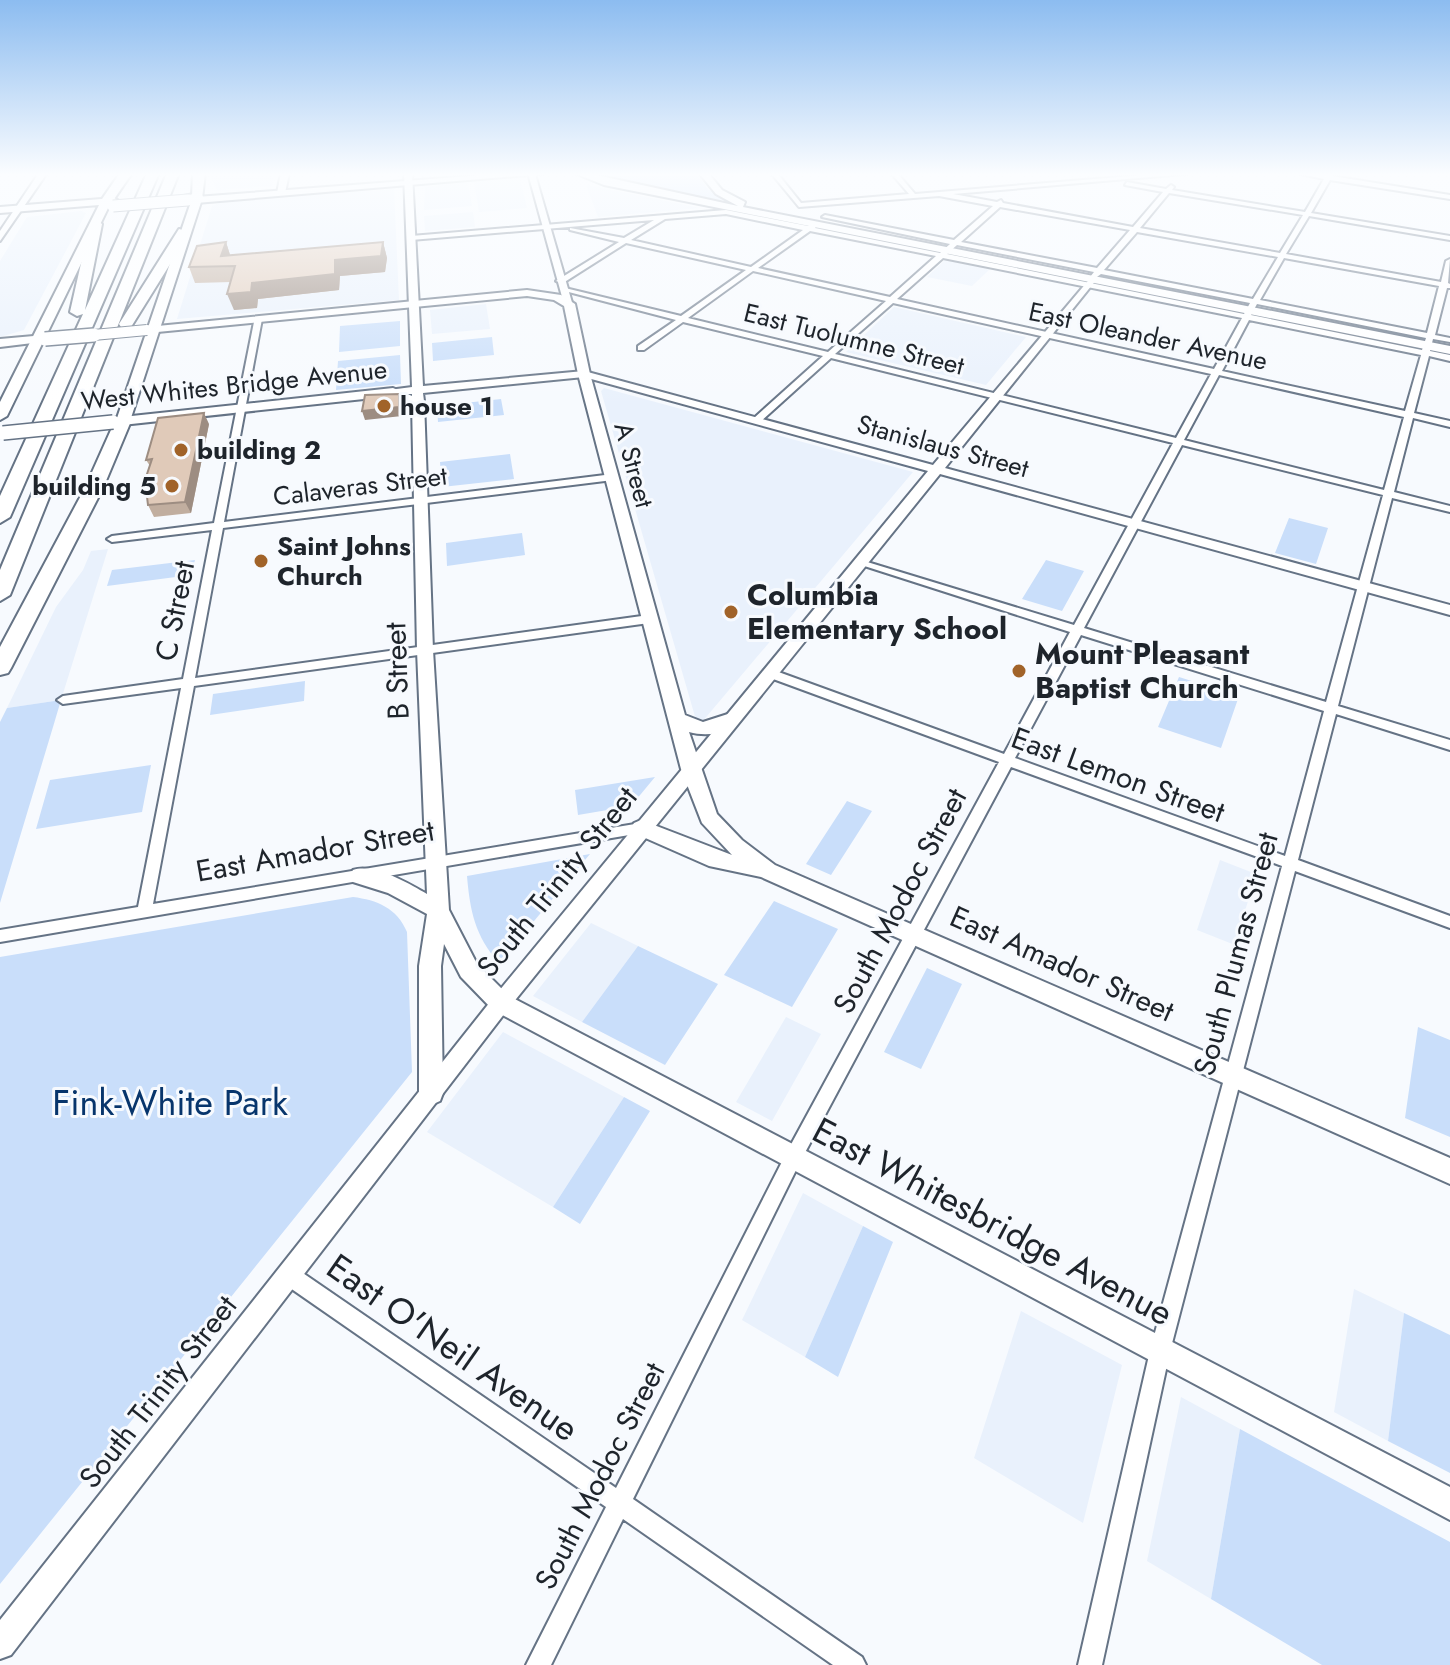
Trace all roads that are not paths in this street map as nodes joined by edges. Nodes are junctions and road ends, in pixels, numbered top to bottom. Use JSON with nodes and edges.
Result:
{"nodes":[{"id":1,"x":83,"y":251,"type":"edge"},
{"id":2,"x":91,"y":251,"type":"edge"},
{"id":3,"x":121,"y":251,"type":"edge"},
{"id":4,"x":141,"y":251,"type":"edge"},
{"id":5,"x":173,"y":251,"type":"edge"},
{"id":6,"x":178,"y":251,"type":"edge"},
{"id":7,"x":411,"y":251,"type":"edge"},
{"id":8,"x":556,"y":251,"type":"edge"},
{"id":9,"x":611,"y":251,"type":"edge"},
{"id":10,"x":669,"y":251,"type":"edge"},
{"id":11,"x":778,"y":251,"type":"edge"},
{"id":12,"x":946,"y":251,"type":"edge"},
{"id":13,"x":956,"y":251,"type":"edge"},
{"id":14,"x":1116,"y":251,"type":"edge"},
{"id":15,"x":1253,"y":251,"type":"edge"},
{"id":16,"x":1285,"y":251,"type":"edge"},
{"id":17,"x":1282,"y":256,"type":"junction"},
{"id":18,"x":1450,"y":261,"type":"edge"},
{"id":19,"x":752,"y":269,"type":"junction"},
{"id":20,"x":1093,"y":278,"type":"junction"},
{"id":21,"x":562,"y":286,"type":"junction"},
{"id":22,"x":1447,"y":286,"type":"edge"},
{"id":23,"x":527,"y":293,"type":"junction"},
{"id":24,"x":891,"y":300,"type":"junction"},
{"id":25,"x":569,"y":304,"type":"junction"},
{"id":26,"x":413,"y":305,"type":"junction"},
{"id":27,"x":1250,"y":310,"type":"junction"},
{"id":28,"x":258,"y":319,"type":"junction"},
{"id":29,"x":682,"y":319,"type":"junction"},
{"id":30,"x":150,"y":330,"type":"junction"},
{"id":31,"x":1047,"y":334,"type":"junction"},
{"id":32,"x":41,"y":340,"type":"junction"},
{"id":33,"x":1450,"y":340,"type":"edge"},
{"id":34,"x":0,"y":343,"type":"edge"},
{"id":35,"x":1426,"y":345,"type":"junction"},
{"id":36,"x":641,"y":348,"type":"dead end"},
{"id":37,"x":1450,"y":350,"type":"edge"},
{"id":38,"x":829,"y":355,"type":"junction"},
{"id":39,"x":1450,"y":358,"type":"edge"},
{"id":40,"x":1217,"y":372,"type":"junction"},
{"id":41,"x":584,"y":374,"type":"junction"},
{"id":42,"x":418,"y":396,"type":"junction"},
{"id":43,"x":996,"y":397,"type":"junction"},
{"id":44,"x":78,"y":407,"type":"junction"},
{"id":45,"x":240,"y":409,"type":"junction"},
{"id":46,"x":1408,"y":414,"type":"junction"},
{"id":47,"x":0,"y":416,"type":"edge"},
{"id":48,"x":757,"y":420,"type":"junction"},
{"id":49,"x":50,"y":421,"type":"junction"},
{"id":50,"x":118,"y":421,"type":"junction"},
{"id":51,"x":1450,"y":424,"type":"edge"},
{"id":52,"x":2,"y":433,"type":"edge"},
{"id":53,"x":1180,"y":442,"type":"junction"},
{"id":54,"x":936,"y":470,"type":"junction"},
{"id":55,"x":613,"y":477,"type":"junction"},
{"id":56,"x":1387,"y":493,"type":"junction"},
{"id":57,"x":423,"y":501,"type":"junction"},
{"id":58,"x":1450,"y":509,"type":"edge"},
{"id":59,"x":0,"y":517,"type":"edge"},
{"id":60,"x":1136,"y":524,"type":"junction"},
{"id":61,"x":217,"y":526,"type":"junction"},
{"id":62,"x":112,"y":539,"type":"dead end"},
{"id":63,"x":860,"y":563,"type":"junction"},
{"id":64,"x":1363,"y":586,"type":"junction"},
{"id":65,"x":0,"y":595,"type":"edge"},
{"id":66,"x":1450,"y":610,"type":"edge"},
{"id":67,"x":649,"y":619,"type":"junction"},
{"id":68,"x":1080,"y":629,"type":"junction"},
{"id":69,"x":425,"y":650,"type":"junction"},
{"id":70,"x":0,"y":668,"type":"edge"},
{"id":71,"x":769,"y":673,"type":"junction"},
{"id":72,"x":187,"y":683,"type":"junction"},
{"id":73,"x":63,"y":700,"type":"dead end"},
{"id":74,"x":1331,"y":708,"type":"junction"},
{"id":75,"x":675,"y":718,"type":"junction"},
{"id":76,"x":731,"y":719,"type":"junction"},
{"id":77,"x":1450,"y":745,"type":"edge"},
{"id":78,"x":1009,"y":762,"type":"junction"},
{"id":79,"x":690,"y":769,"type":"junction"},
{"id":80,"x":641,"y":828,"type":"junction"},
{"id":81,"x":435,"y":863,"type":"junction"},
{"id":82,"x":1290,"y":866,"type":"junction"},
{"id":83,"x":768,"y":871,"type":"junction"},
{"id":84,"x":360,"y":876,"type":"junction"},
{"id":85,"x":438,"y":910,"type":"junction"},
{"id":86,"x":144,"y":912,"type":"junction"},
{"id":87,"x":1450,"y":922,"type":"edge"},
{"id":88,"x":916,"y":935,"type":"junction"},
{"id":89,"x":0,"y":936,"type":"edge"},
{"id":90,"x":501,"y":1003,"type":"junction"},
{"id":91,"x":1235,"y":1074,"type":"junction"},
{"id":92,"x":431,"y":1093,"type":"junction"},
{"id":93,"x":794,"y":1156,"type":"junction"},
{"id":94,"x":1450,"y":1171,"type":"edge"},
{"id":95,"x":290,"y":1276,"type":"junction"},
{"id":96,"x":1160,"y":1351,"type":"junction"},
{"id":97,"x":620,"y":1503,"type":"junction"},
{"id":98,"x":1450,"y":1504,"type":"edge"},
{"id":99,"x":0,"y":1644,"type":"edge"},
{"id":100,"x":538,"y":1665,"type":"edge"},
{"id":101,"x":854,"y":1665,"type":"edge"},
{"id":102,"x":1090,"y":1665,"type":"edge"}],
"edges":[{"from":1,"to":32,"type":"main road"},
{"from":2,"to":49,"type":"highway"},
{"from":3,"to":49,"type":"highway"},
{"from":4,"to":44,"type":"highway"},
{"from":5,"to":44,"type":"highway"},
{"from":6,"to":30,"type":"main road"},
{"from":7,"to":26,"type":"street","name":"B Street"},
{"from":8,"to":21,"type":"street","name":"A Street"},
{"from":9,"to":21,"type":"street"},
{"from":10,"to":19,"type":"street","name":"East Oleander Avenue"},
{"from":11,"to":19,"type":"street"},
{"from":12,"to":24,"type":"street"},
{"from":13,"to":20,"type":"main road"},
{"from":14,"to":20,"type":"street","name":"South Trinity Street"},
{"from":15,"to":17,"type":"street"},
{"from":16,"to":17,"type":"street","name":"South Modoc Street"},
{"from":17,"to":22,"type":"street"},
{"from":17,"to":27,"type":"street","name":"South Modoc Street"},
{"from":18,"to":22,"type":"street","name":"South Plumas Street"},
{"from":19,"to":24,"type":"street","name":"East Oleander Avenue"},
{"from":19,"to":29,"type":"street"},
{"from":20,"to":27,"type":"main road"},
{"from":20,"to":31,"type":"street","name":"South Trinity Street"},
{"from":21,"to":23,"type":"street","name":"East Tuolumne Street"},
{"from":21,"to":25,"type":"street","name":"A Street"},
{"from":21,"to":29,"type":"street","name":"East Tuolumne Street"},
{"from":22,"to":35,"type":"street","name":"South Plumas Street"},
{"from":23,"to":25,"type":"main road"},
{"from":23,"to":26,"type":"main road","name":"East Tuolumne Street"},
{"from":24,"to":31,"type":"street","name":"East Oleander Avenue"},
{"from":24,"to":38,"type":"street"},
{"from":25,"to":41,"type":"main road","name":"A Street"},
{"from":26,"to":28,"type":"main road","name":"East Tuolumne Street"},
{"from":26,"to":42,"type":"street","name":"B Street"},
{"from":27,"to":35,"type":"main road"},
{"from":27,"to":40,"type":"street","name":"South Modoc Street"},
{"from":28,"to":30,"type":"main road","name":"East Tuolumne Street"},
{"from":28,"to":45,"type":"street","name":"C Street"},
{"from":29,"to":36,"type":"street"},
{"from":29,"to":38,"type":"street","name":"East Tuolumne Street"},
{"from":30,"to":32,"type":"main road","name":"East Tuolumne Street","bridge":true},
{"from":30,"to":50,"type":"main road"},
{"from":31,"to":40,"type":"street","name":"East Oleander Avenue"},
{"from":31,"to":43,"type":"street","name":"South Trinity Street"},
{"from":32,"to":34,"type":"main road","name":"East Tuolumne Street"},
{"from":32,"to":47,"type":"main road"},
{"from":33,"to":35,"type":"street"},
{"from":35,"to":37,"type":"main road"},
{"from":35,"to":39,"type":"street"},
{"from":35,"to":46,"type":"street","name":"South Plumas Street"},
{"from":38,"to":43,"type":"street","name":"East Tuolumne Street"},
{"from":38,"to":48,"type":"street"},
{"from":40,"to":46,"type":"street","name":"East Oleander Avenue"},
{"from":40,"to":53,"type":"street","name":"South Modoc Street"},
{"from":41,"to":42,"type":"street","name":"Stanislaus Street"},
{"from":41,"to":48,"type":"street","name":"Stanislaus Street"},
{"from":41,"to":55,"type":"main road","name":"A Street"},
{"from":42,"to":45,"type":"main road","name":"West Whites Bridge Avenue"},
{"from":42,"to":57,"type":"main road","name":"B Street"},
{"from":43,"to":53,"type":"street","name":"East Tuolumne Street"},
{"from":43,"to":54,"type":"street","name":"South Trinity Street"},
{"from":44,"to":65,"type":"highway"},
{"from":45,"to":50,"type":"main road","name":"West Whites Bridge Avenue"},
{"from":45,"to":61,"type":"street","name":"C Street"},
{"from":46,"to":51,"type":"street","name":"East Oleander Avenue"},
{"from":46,"to":56,"type":"street","name":"South Plumas Street"},
{"from":48,"to":54,"type":"street","name":"Stanislaus Street"},
{"from":49,"to":50,"type":"main road","name":"West Whites Bridge Avenue","bridge":true},
{"from":49,"to":52,"type":"main road","bridge":true},
{"from":49,"to":59,"type":"highway"},
{"from":50,"to":70,"type":"highway"},
{"from":53,"to":56,"type":"street","name":"East Tuolumne Street"},
{"from":53,"to":60,"type":"street","name":"South Modoc Street"},
{"from":54,"to":60,"type":"street","name":"Stanislaus Street"},
{"from":54,"to":63,"type":"street","name":"South Trinity Street"},
{"from":55,"to":57,"type":"street","name":"Calaveras Street"},
{"from":55,"to":67,"type":"main road","name":"A Street"},
{"from":56,"to":58,"type":"street","name":"East Tuolumne Street"},
{"from":56,"to":64,"type":"street","name":"South Plumas Street"},
{"from":57,"to":61,"type":"street","name":"Calaveras Street"},
{"from":57,"to":69,"type":"main road","name":"B Street"},
{"from":60,"to":64,"type":"street","name":"Stanislaus Street"},
{"from":60,"to":68,"type":"street","name":"South Modoc Street"},
{"from":61,"to":62,"type":"street","name":"Calaveras Street"},
{"from":61,"to":72,"type":"street","name":"C Street"},
{"from":63,"to":68,"type":"street"},
{"from":63,"to":71,"type":"street","name":"South Trinity Street"},
{"from":64,"to":66,"type":"street","name":"Stanislaus Street"},
{"from":64,"to":74,"type":"street","name":"South Plumas Street"},
{"from":67,"to":69,"type":"street"},
{"from":67,"to":75,"type":"main road","name":"A Street"},
{"from":68,"to":74,"type":"street"},
{"from":68,"to":78,"type":"street","name":"South Modoc Street"},
{"from":69,"to":72,"type":"street"},
{"from":69,"to":81,"type":"main road","name":"B Street"},
{"from":71,"to":76,"type":"street","name":"South Trinity Street"},
{"from":71,"to":78,"type":"street","name":"East Lemon Street"},
{"from":72,"to":73,"type":"street"},
{"from":72,"to":86,"type":"street","name":"C Street"},
{"from":74,"to":77,"type":"street"},
{"from":74,"to":82,"type":"street","name":"South Plumas Street"},
{"from":75,"to":76,"type":"main road"},
{"from":75,"to":79,"type":"main road","name":"A Street"},
{"from":76,"to":79,"type":"street","name":"South Trinity Street"},
{"from":78,"to":82,"type":"street","name":"East Lemon Street"},
{"from":78,"to":88,"type":"street","name":"South Modoc Street"},
{"from":79,"to":80,"type":"street","name":"South Trinity Street"},
{"from":79,"to":83,"type":"main road","name":"East Amador Street"},
{"from":80,"to":81,"type":"street","name":"East Amador Street"},
{"from":80,"to":83,"type":"main road"},
{"from":80,"to":90,"type":"street","name":"South Trinity Street"},
{"from":81,"to":84,"type":"street","name":"East Amador Street"},
{"from":81,"to":85,"type":"main road","name":"B Street"},
{"from":82,"to":87,"type":"street","name":"East Lemon Street"},
{"from":82,"to":91,"type":"street","name":"South Plumas Street"},
{"from":83,"to":88,"type":"main road","name":"East Amador Street"},
{"from":84,"to":85,"type":"main road"},
{"from":84,"to":86,"type":"street","name":"East Amador Street"},
{"from":85,"to":90,"type":"main road","name":"B Street"},
{"from":85,"to":92,"type":"main road"},
{"from":86,"to":89,"type":"street","name":"East Amador Street"},
{"from":88,"to":91,"type":"main road","name":"East Amador Street"},
{"from":88,"to":93,"type":"street","name":"South Modoc Street"},
{"from":90,"to":92,"type":"street","name":"South Trinity Street"},
{"from":90,"to":93,"type":"main road","name":"East Whitesbridge Avenue"},
{"from":91,"to":94,"type":"main road","name":"East Amador Street"},
{"from":91,"to":96,"type":"street","name":"South Plumas Street"},
{"from":92,"to":95,"type":"street","name":"South Trinity Street"},
{"from":93,"to":96,"type":"main road","name":"East Whitesbridge Avenue"},
{"from":93,"to":97,"type":"street","name":"South Modoc Street"},
{"from":95,"to":97,"type":"street","name":"East O'Neil Avenue"},
{"from":95,"to":99,"type":"street","name":"South Trinity Street"},
{"from":96,"to":98,"type":"main road","name":"East Whitesbridge Avenue"},
{"from":96,"to":102,"type":"street","name":"South Plumas Street"},
{"from":97,"to":100,"type":"street","name":"South Modoc Street"},
{"from":97,"to":101,"type":"street","name":"East O'Neil Avenue"}]}
